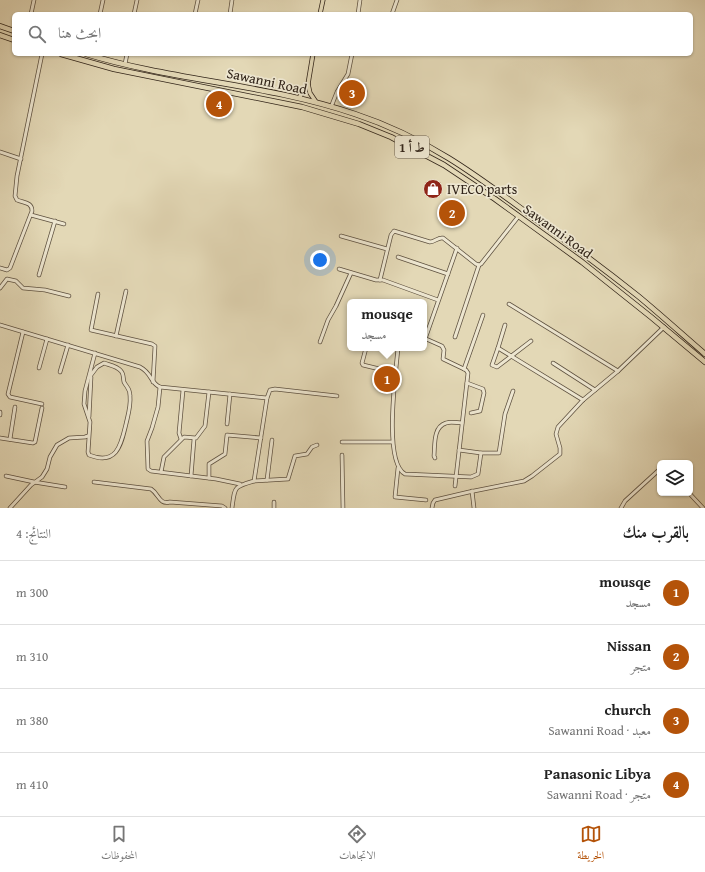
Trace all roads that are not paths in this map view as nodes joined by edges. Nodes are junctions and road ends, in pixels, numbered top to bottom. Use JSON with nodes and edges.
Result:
{"nodes":[{"id":1,"x":34,"y":0,"type":"edge"},
{"id":2,"x":103,"y":0,"type":"edge"},
{"id":3,"x":137,"y":0,"type":"edge"},
{"id":4,"x":198,"y":0,"type":"edge"},
{"id":5,"x":232,"y":0,"type":"edge"},
{"id":6,"x":323,"y":0,"type":"edge"},
{"id":7,"x":360,"y":0,"type":"edge"},
{"id":8,"x":397,"y":0,"type":"edge"},
{"id":9,"x":31,"y":12,"type":"edge"},
{"id":10,"x":100,"y":12,"type":"edge"},
{"id":11,"x":134,"y":12,"type":"edge"},
{"id":12,"x":195,"y":12,"type":"edge"},
{"id":13,"x":230,"y":12,"type":"edge"},
{"id":14,"x":320,"y":12,"type":"edge"},
{"id":15,"x":358,"y":12,"type":"edge"},
{"id":16,"x":393,"y":12,"type":"edge"},
{"id":17,"x":0,"y":26,"type":"edge"},
{"id":18,"x":12,"y":30,"type":"edge"},
{"id":19,"x":0,"y":35,"type":"edge"},
{"id":20,"x":12,"y":39,"type":"edge"},
{"id":21,"x":42,"y":56,"type":"edge"},
{"id":22,"x":68,"y":56,"type":"edge"},
{"id":23,"x":94,"y":56,"type":"edge"},
{"id":24,"x":127,"y":56,"type":"edge"},
{"id":25,"x":313,"y":56,"type":"edge"},
{"id":26,"x":352,"y":56,"type":"edge"},
{"id":27,"x":125,"y":64,"type":"junction"},
{"id":28,"x":308,"y":84,"type":"junction"},
{"id":29,"x":299,"y":98,"type":"junction"},
{"id":30,"x":316,"y":102,"type":"junction"},
{"id":31,"x":331,"y":107,"type":"junction"},
{"id":32,"x":0,"y":152,"type":"edge"},
{"id":33,"x":21,"y":159,"type":"junction"},
{"id":34,"x":30,"y":215,"type":"junction"},
{"id":35,"x":518,"y":217,"type":"junction"},
{"id":36,"x":55,"y":222,"type":"junction"},
{"id":37,"x":64,"y":224,"type":"dead end"},
{"id":38,"x":341,"y":236,"type":"dead end"},
{"id":39,"x":457,"y":248,"type":"junction"},
{"id":40,"x":387,"y":249,"type":"junction"},
{"id":41,"x":398,"y":257,"type":"dead end"},
{"id":42,"x":479,"y":265,"type":"junction"},
{"id":43,"x":0,"y":268,"type":"edge"},
{"id":44,"x":339,"y":269,"type":"dead end"},
{"id":45,"x":351,"y":273,"type":"junction"},
{"id":46,"x":448,"y":274,"type":"junction"},
{"id":47,"x":39,"y":275,"type":"dead end"},
{"id":48,"x":380,"y":280,"type":"junction"},
{"id":49,"x":0,"y":288,"type":"edge"},
{"id":50,"x":126,"y":291,"type":"dead end"},
{"id":51,"x":98,"y":294,"type":"dead end"},
{"id":52,"x":69,"y":296,"type":"dead end"},
{"id":53,"x":438,"y":300,"type":"junction"},
{"id":54,"x":509,"y":304,"type":"dead end"},
{"id":55,"x":483,"y":315,"type":"dead end"},
{"id":56,"x":0,"y":325,"type":"edge"},
{"id":57,"x":505,"y":325,"type":"dead end"},
{"id":58,"x":664,"y":327,"type":"junction"},
{"id":59,"x":23,"y":332,"type":"junction"},
{"id":60,"x":427,"y":332,"type":"edge"},
{"id":61,"x":116,"y":336,"type":"junction"},
{"id":62,"x":455,"y":337,"type":"dead end"},
{"id":63,"x":47,"y":339,"type":"junction"},
{"id":64,"x":427,"y":339,"type":"edge"},
{"id":65,"x":531,"y":341,"type":"dead end"},
{"id":66,"x":320,"y":342,"type":"dead end"},
{"id":67,"x":68,"y":345,"type":"junction"},
{"id":68,"x":498,"y":348,"type":"junction"},
{"id":69,"x":365,"y":351,"type":"edge"},
{"id":70,"x":398,"y":351,"type":"edge"},
{"id":71,"x":95,"y":353,"type":"junction"},
{"id":72,"x":705,"y":354,"type":"edge"},
{"id":73,"x":512,"y":356,"type":"junction"},
{"id":74,"x":705,"y":362,"type":"edge"},
{"id":75,"x":553,"y":363,"type":"dead end"},
{"id":76,"x":39,"y":368,"type":"dead end"},
{"id":77,"x":464,"y":369,"type":"junction"},
{"id":78,"x":618,"y":371,"type":"junction"},
{"id":79,"x":60,"y":372,"type":"dead end"},
{"id":80,"x":396,"y":373,"type":"junction"},
{"id":81,"x":90,"y":378,"type":"junction"},
{"id":82,"x":153,"y":382,"type":"junction"},
{"id":83,"x":467,"y":383,"type":"junction"},
{"id":84,"x":160,"y":387,"type":"junction"},
{"id":85,"x":183,"y":390,"type":"junction"},
{"id":86,"x":595,"y":390,"type":"junction"},
{"id":87,"x":513,"y":391,"type":"dead end"},
{"id":88,"x":209,"y":392,"type":"junction"},
{"id":89,"x":230,"y":394,"type":"junction"},
{"id":90,"x":338,"y":396,"type":"dead end"},
{"id":91,"x":267,"y":398,"type":"junction"},
{"id":92,"x":584,"y":400,"type":"junction"},
{"id":93,"x":42,"y":404,"type":"dead end"},
{"id":94,"x":15,"y":407,"type":"dead end"},
{"id":95,"x":42,"y":408,"type":"dead end"},
{"id":96,"x":0,"y":412,"type":"edge"},
{"id":97,"x":472,"y":414,"type":"dead end"},
{"id":98,"x":0,"y":415,"type":"edge"},
{"id":99,"x":90,"y":417,"type":"junction"},
{"id":100,"x":462,"y":423,"type":"junction"},
{"id":101,"x":228,"y":424,"type":"dead end"},
{"id":102,"x":88,"y":436,"type":"junction"},
{"id":103,"x":0,"y":438,"type":"edge"},
{"id":104,"x":261,"y":438,"type":"junction"},
{"id":105,"x":10,"y":439,"type":"junction"},
{"id":106,"x":181,"y":439,"type":"junction"},
{"id":107,"x":194,"y":439,"type":"junction"},
{"id":108,"x":272,"y":440,"type":"dead end"},
{"id":109,"x":342,"y":442,"type":"dead end"},
{"id":110,"x":392,"y":442,"type":"junction"},
{"id":111,"x":317,"y":445,"type":"dead end"},
{"id":112,"x":459,"y":450,"type":"junction"},
{"id":113,"x":481,"y":453,"type":"junction"},
{"id":114,"x":342,"y":456,"type":"dead end"},
{"id":115,"x":435,"y":458,"type":"dead end"},
{"id":116,"x":398,"y":468,"type":"junction"},
{"id":117,"x":161,"y":472,"type":"junction"},
{"id":118,"x":657,"y":472,"type":"edge"},
{"id":119,"x":6,"y":476,"type":"dead end"},
{"id":120,"x":191,"y":476,"type":"junction"},
{"id":121,"x":456,"y":477,"type":"junction"},
{"id":122,"x":209,"y":478,"type":"junction"},
{"id":123,"x":254,"y":480,"type":"junction"},
{"id":124,"x":267,"y":480,"type":"junction"},
{"id":125,"x":34,"y":482,"type":"junction"},
{"id":126,"x":94,"y":482,"type":"dead end"},
{"id":127,"x":240,"y":484,"type":"junction"},
{"id":128,"x":455,"y":486,"type":"dead end"},
{"id":129,"x":65,"y":487,"type":"dead end"},
{"id":130,"x":472,"y":491,"type":"junction"},
{"id":131,"x":692,"y":496,"type":"edge"},
{"id":132,"x":426,"y":500,"type":"dead end"},
{"id":133,"x":274,"y":502,"type":"dead end"},
{"id":134,"x":10,"y":508,"type":"edge"},
{"id":135,"x":225,"y":508,"type":"edge"},
{"id":136,"x":232,"y":508,"type":"edge"},
{"id":137,"x":274,"y":508,"type":"edge"},
{"id":138,"x":343,"y":508,"type":"edge"},
{"id":139,"x":432,"y":508,"type":"edge"},
{"id":140,"x":474,"y":508,"type":"edge"},
{"id":141,"x":621,"y":508,"type":"edge"},
{"id":142,"x":704,"y":508,"type":"edge"}],
"edges":[{"from":1,"to":9,"type":"street"},
{"from":2,"to":10,"type":"street"},
{"from":3,"to":11,"type":"street"},
{"from":4,"to":12,"type":"street"},
{"from":5,"to":13,"type":"street"},
{"from":6,"to":14,"type":"main road"},
{"from":7,"to":15,"type":"street"},
{"from":8,"to":16,"type":"street"},
{"from":17,"to":18,"type":"highway"},
{"from":19,"to":20,"type":"highway"},
{"from":21,"to":33,"type":"street"},
{"from":22,"to":35,"type":"highway","name":"Sawanni Road","number":"ط أ 1"},
{"from":23,"to":27,"type":"highway","name":"Sawanni Road","number":"ط أ 1"},
{"from":24,"to":27,"type":"street"},
{"from":25,"to":28,"type":"main road"},
{"from":26,"to":31,"type":"street"},
{"from":27,"to":29,"type":"highway","name":"Sawanni Road","number":"ط أ 1"},
{"from":28,"to":29,"type":"main road"},
{"from":28,"to":30,"type":"main road"},
{"from":29,"to":30,"type":"highway","name":"Sawanni Road","number":"ط أ 1"},
{"from":30,"to":31,"type":"highway","name":"Sawanni Road","number":"ط أ 1"},
{"from":31,"to":72,"type":"highway","name":"Sawanni Road","number":"ط أ 1"},
{"from":32,"to":33,"type":"street"},
{"from":33,"to":34,"type":"street"},
{"from":34,"to":36,"type":"street"},
{"from":34,"to":43,"type":"street"},
{"from":35,"to":42,"type":"street"},
{"from":35,"to":58,"type":"highway","name":"Sawanni Road","number":"ط أ 1"},
{"from":36,"to":37,"type":"street"},
{"from":36,"to":47,"type":"street"},
{"from":38,"to":40,"type":"street"},
{"from":39,"to":40,"type":"street"},
{"from":39,"to":42,"type":"street"},
{"from":39,"to":46,"type":"street"},
{"from":40,"to":48,"type":"street"},
{"from":41,"to":46,"type":"street"},
{"from":42,"to":62,"type":"street"},
{"from":44,"to":45,"type":"street"},
{"from":45,"to":48,"type":"street"},
{"from":45,"to":66,"type":"street"},
{"from":46,"to":53,"type":"street"},
{"from":48,"to":53,"type":"street"},
{"from":49,"to":52,"type":"street"},
{"from":50,"to":61,"type":"street"},
{"from":51,"to":61,"type":"street"},
{"from":53,"to":60,"type":"street"},
{"from":54,"to":78,"type":"street"},
{"from":55,"to":77,"type":"street"},
{"from":56,"to":59,"type":"street"},
{"from":57,"to":68,"type":"street"},
{"from":58,"to":74,"type":"highway","name":"Sawanni Road","number":"ط أ 1"},
{"from":58,"to":78,"type":"street"},
{"from":59,"to":63,"type":"street"},
{"from":59,"to":93,"type":"street"},
{"from":61,"to":82,"type":"street"},
{"from":63,"to":67,"type":"street"},
{"from":63,"to":76,"type":"street"},
{"from":64,"to":77,"type":"street"},
{"from":65,"to":73,"type":"street"},
{"from":67,"to":71,"type":"street"},
{"from":67,"to":79,"type":"street"},
{"from":68,"to":73,"type":"street"},
{"from":68,"to":73,"type":"street"},
{"from":69,"to":80,"type":"street"},
{"from":70,"to":80,"type":"street"},
{"from":71,"to":81,"type":"street"},
{"from":71,"to":82,"type":"street"},
{"from":73,"to":92,"type":"street"},
{"from":75,"to":86,"type":"street"},
{"from":77,"to":83,"type":"street"},
{"from":78,"to":86,"type":"street"},
{"from":80,"to":110,"type":"street"},
{"from":81,"to":99,"type":"street"},
{"from":81,"to":99,"type":"street"},
{"from":81,"to":102,"type":"street"},
{"from":82,"to":84,"type":"street"},
{"from":83,"to":97,"type":"street"},
{"from":83,"to":100,"type":"street"},
{"from":84,"to":85,"type":"street"},
{"from":84,"to":117,"type":"street"},
{"from":85,"to":88,"type":"street"},
{"from":85,"to":106,"type":"street"},
{"from":86,"to":92,"type":"street"},
{"from":87,"to":113,"type":"street"},
{"from":88,"to":89,"type":"street"},
{"from":88,"to":107,"type":"street"},
{"from":89,"to":91,"type":"street"},
{"from":89,"to":101,"type":"street"},
{"from":90,"to":91,"type":"street"},
{"from":91,"to":104,"type":"street"},
{"from":92,"to":130,"type":"street"},
{"from":94,"to":105,"type":"street"},
{"from":95,"to":105,"type":"street"},
{"from":96,"to":98,"type":"street"},
{"from":99,"to":102,"type":"street"},
{"from":100,"to":112,"type":"street"},
{"from":100,"to":115,"type":"street"},
{"from":102,"to":125,"type":"street"},
{"from":103,"to":105,"type":"street"},
{"from":104,"to":122,"type":"street"},
{"from":104,"to":123,"type":"street"},
{"from":106,"to":107,"type":"street"},
{"from":106,"to":117,"type":"street"},
{"from":107,"to":120,"type":"street"},
{"from":108,"to":124,"type":"street"},
{"from":109,"to":110,"type":"street"},
{"from":110,"to":116,"type":"street"},
{"from":111,"to":124,"type":"street"},
{"from":112,"to":113,"type":"street"},
{"from":112,"to":121,"type":"street"},
{"from":113,"to":121,"type":"street"},
{"from":114,"to":138,"type":"street"},
{"from":116,"to":121,"type":"street"},
{"from":116,"to":132,"type":"street"},
{"from":117,"to":120,"type":"street"},
{"from":118,"to":141,"type":"street"},
{"from":119,"to":125,"type":"street"},
{"from":120,"to":122,"type":"street"},
{"from":121,"to":128,"type":"street"},
{"from":122,"to":127,"type":"street"},
{"from":123,"to":124,"type":"street"},
{"from":123,"to":127,"type":"street"},
{"from":125,"to":129,"type":"street"},
{"from":125,"to":134,"type":"street"},
{"from":126,"to":135,"type":"street"},
{"from":127,"to":136,"type":"street"},
{"from":130,"to":139,"type":"street"},
{"from":130,"to":140,"type":"street"},
{"from":131,"to":142,"type":"street"},
{"from":133,"to":137,"type":"street"}]}
